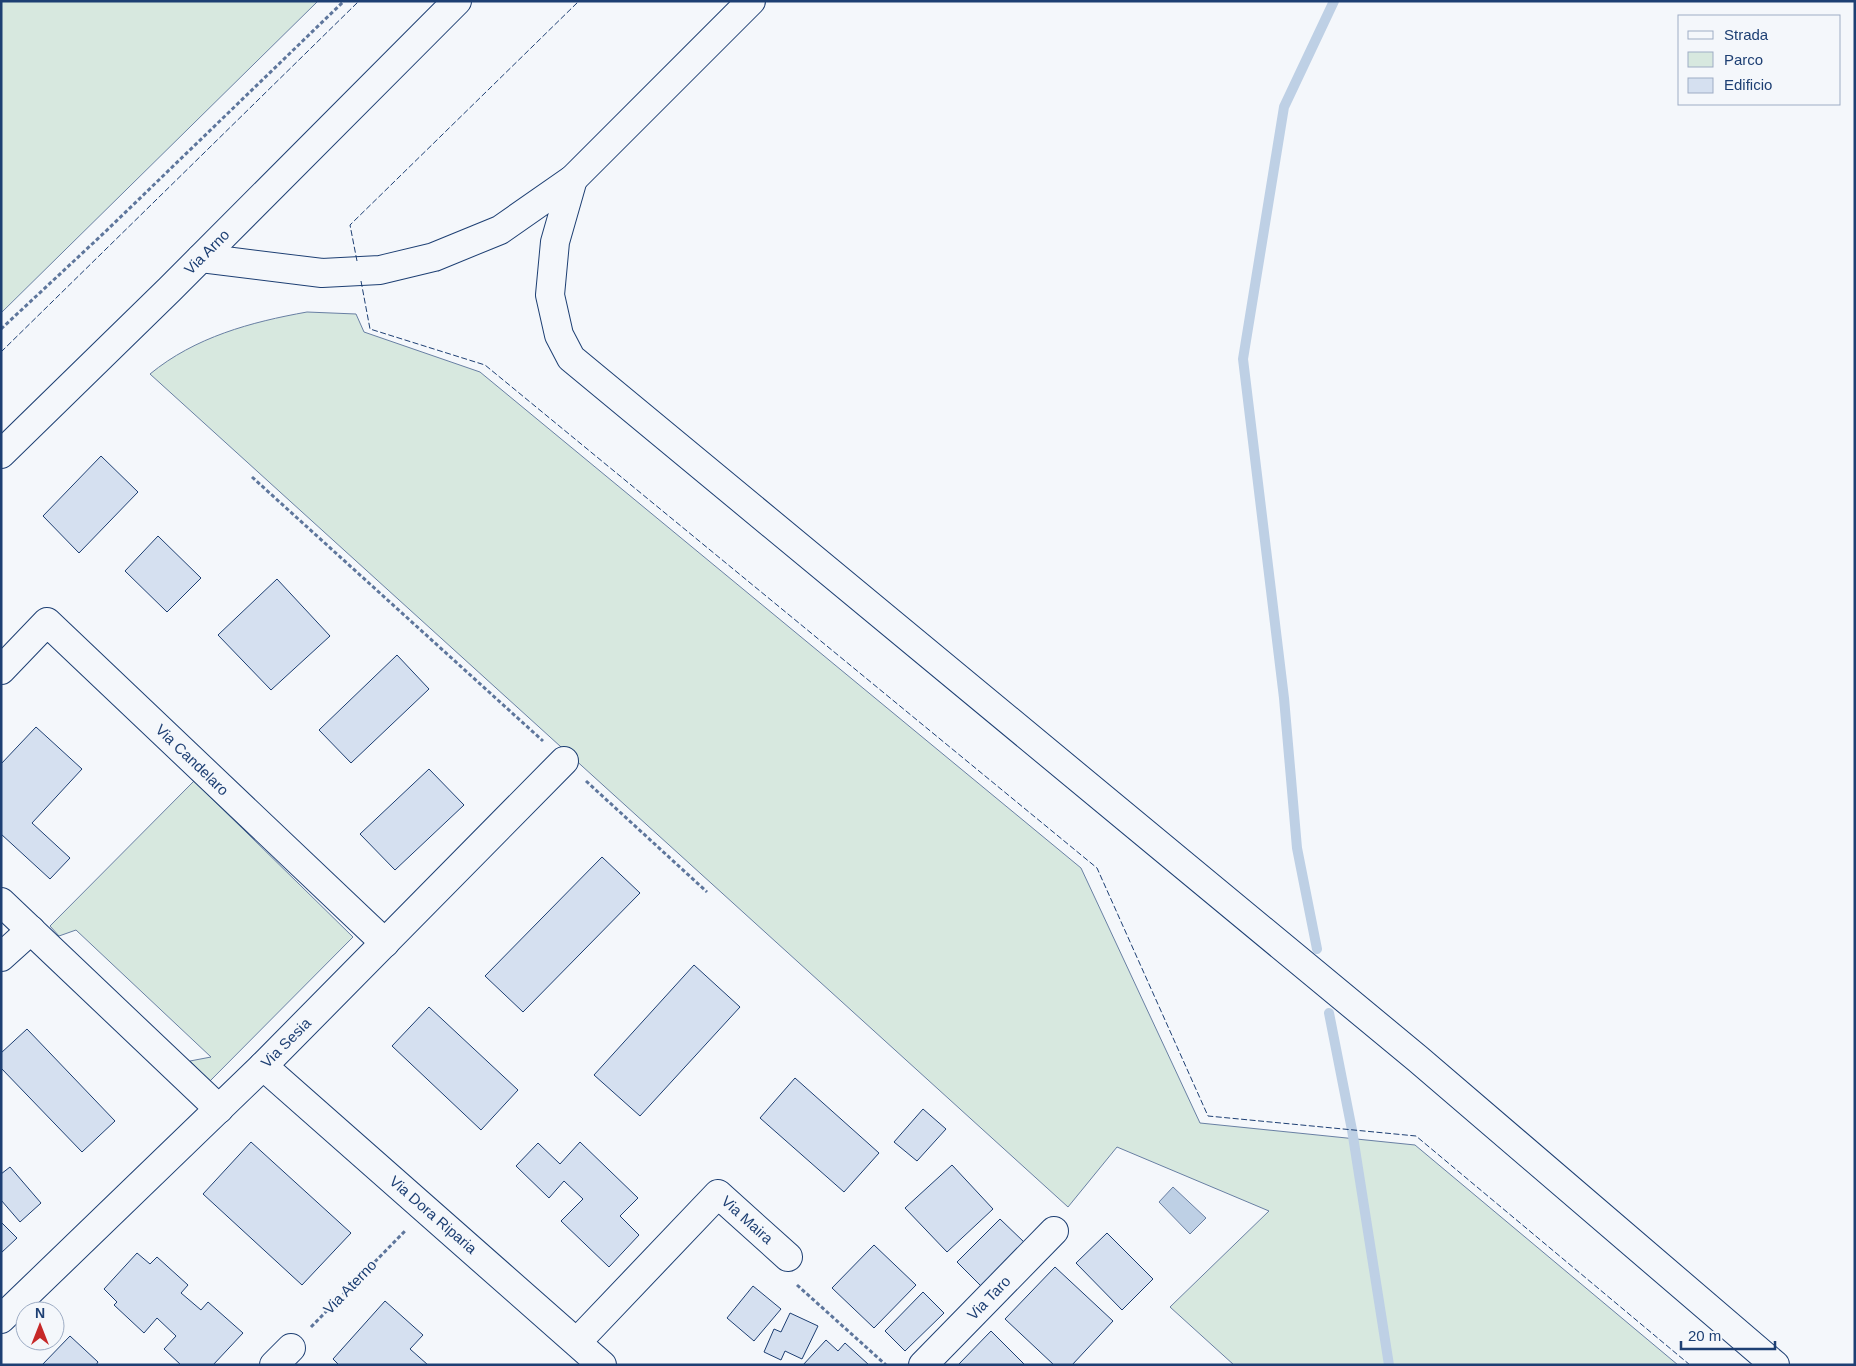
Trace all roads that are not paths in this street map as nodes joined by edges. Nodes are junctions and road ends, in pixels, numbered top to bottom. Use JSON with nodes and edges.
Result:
{"nodes":[{"id":1,"x":457,"y":1,"type":"edge"},
{"id":2,"x":752,"y":1,"type":"edge"},
{"id":3,"x":573,"y":179,"type":"junction"},
{"id":4,"x":201,"y":258,"type":"junction"},
{"id":5,"x":1,"y":454,"type":"edge"},
{"id":6,"x":1,"y":670,"type":"edge"},
{"id":7,"x":564,"y":761,"type":"road end"},
{"id":8,"x":1,"y":902,"type":"edge"},
{"id":9,"x":31,"y":930,"type":"junction"},
{"id":10,"x":385,"y":943,"type":"junction"},
{"id":11,"x":1,"y":958,"type":"edge"},
{"id":12,"x":263,"y":1066,"type":"junction"},
{"id":13,"x":219,"y":1109,"type":"junction"},
{"id":14,"x":1054,"y":1232,"type":"dead end"},
{"id":15,"x":788,"y":1257,"type":"road end"},
{"id":16,"x":1,"y":1319,"type":"edge"},
{"id":17,"x":577,"y":1342,"type":"junction"},
{"id":18,"x":602,"y":1365,"type":"edge"},
{"id":19,"x":923,"y":1365,"type":"edge"},
{"id":20,"x":1775,"y":1365,"type":"edge"}],
"edges":[{"from":1,"to":4,"type":"street","name":"Via Arno"},
{"from":2,"to":3,"type":"street"},
{"from":3,"to":4,"type":"street"},
{"from":3,"to":20,"type":"street"},
{"from":4,"to":5,"type":"street","name":"Via Arno"},
{"from":6,"to":10,"type":"street","name":"Via Candelaro"},
{"from":7,"to":10,"type":"street","name":"Via Sesia"},
{"from":8,"to":9,"type":"street"},
{"from":9,"to":11,"type":"street"},
{"from":9,"to":13,"type":"street"},
{"from":10,"to":12,"type":"street","name":"Via Sesia"},
{"from":12,"to":13,"type":"street","name":"Via Sesia"},
{"from":12,"to":17,"type":"street","name":"Via Dora Riparia"},
{"from":13,"to":16,"type":"street","name":"Via Sesia"},
{"from":14,"to":19,"type":"street","name":"Via Taro"},
{"from":15,"to":17,"type":"street","name":"Via Maira"},
{"from":17,"to":18,"type":"street","name":"Via Dora Riparia"}]}
